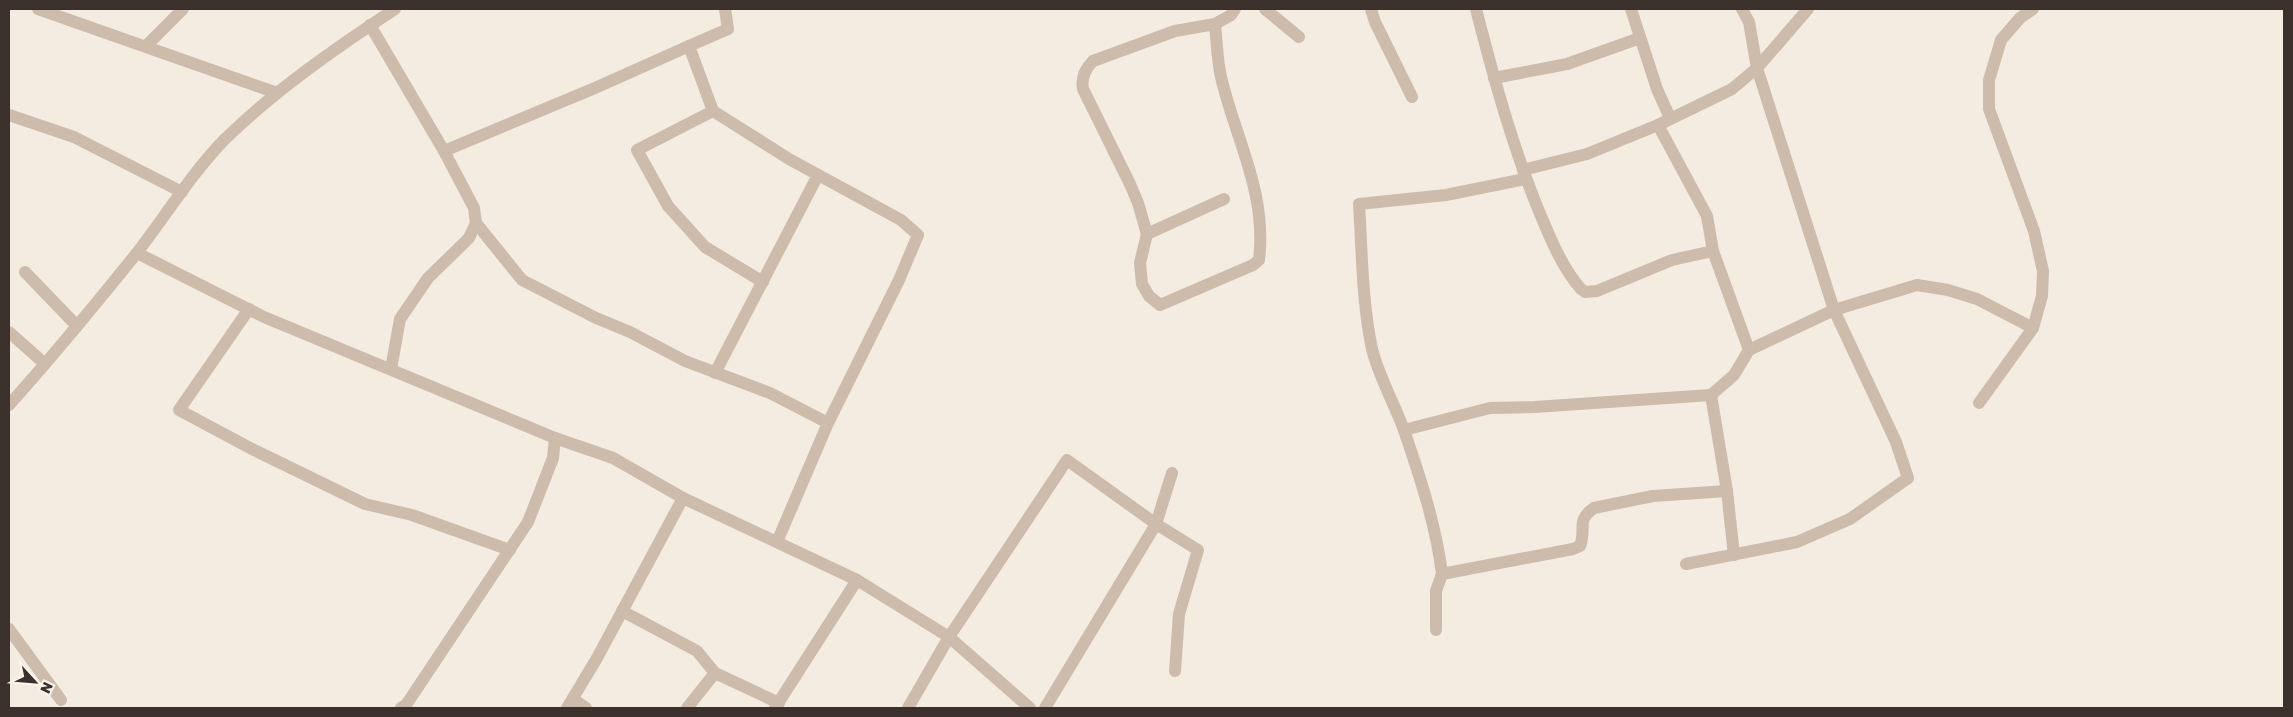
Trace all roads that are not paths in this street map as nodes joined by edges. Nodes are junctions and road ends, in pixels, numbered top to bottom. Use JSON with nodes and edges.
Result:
{"nodes":[{"id":1,"x":38,"y":9,"type":"edge"},
{"id":2,"x":183,"y":9,"type":"edge"},
{"id":3,"x":396,"y":9,"type":"edge"},
{"id":4,"x":725,"y":9,"type":"edge"},
{"id":5,"x":1235,"y":9,"type":"edge"},
{"id":6,"x":1264,"y":9,"type":"edge"},
{"id":7,"x":1371,"y":9,"type":"edge"},
{"id":8,"x":1476,"y":9,"type":"edge"},
{"id":9,"x":1631,"y":9,"type":"edge"},
{"id":10,"x":1742,"y":9,"type":"edge"},
{"id":11,"x":1808,"y":9,"type":"edge"},
{"id":12,"x":2033,"y":9,"type":"edge"},
{"id":13,"x":1215,"y":24,"type":"junction"},
{"id":14,"x":370,"y":25,"type":"junction"},
{"id":15,"x":1299,"y":37,"type":"dead end"},
{"id":16,"x":1640,"y":38,"type":"junction"},
{"id":17,"x":146,"y":46,"type":"junction"},
{"id":18,"x":689,"y":46,"type":"junction"},
{"id":19,"x":1757,"y":68,"type":"junction"},
{"id":20,"x":1494,"y":78,"type":"junction"},
{"id":21,"x":277,"y":93,"type":"junction"},
{"id":22,"x":1412,"y":97,"type":"dead end"},
{"id":23,"x":713,"y":111,"type":"junction"},
{"id":24,"x":9,"y":115,"type":"edge"},
{"id":25,"x":1670,"y":118,"type":"junction"},
{"id":26,"x":1658,"y":125,"type":"junction"},
{"id":27,"x":444,"y":151,"type":"junction"},
{"id":28,"x":1524,"y":174,"type":"junction"},
{"id":29,"x":818,"y":175,"type":"junction"},
{"id":30,"x":182,"y":192,"type":"junction"},
{"id":31,"x":1224,"y":199,"type":"dead end"},
{"id":32,"x":476,"y":223,"type":"junction"},
{"id":33,"x":1147,"y":234,"type":"junction"},
{"id":34,"x":1713,"y":251,"type":"junction"},
{"id":35,"x":137,"y":252,"type":"junction"},
{"id":36,"x":26,"y":272,"type":"dead end"},
{"id":37,"x":763,"y":282,"type":"junction"},
{"id":38,"x":249,"y":309,"type":"junction"},
{"id":39,"x":1834,"y":310,"type":"junction"},
{"id":40,"x":77,"y":326,"type":"junction"},
{"id":41,"x":2033,"y":328,"type":"junction"},
{"id":42,"x":9,"y":332,"type":"edge"},
{"id":43,"x":1749,"y":350,"type":"junction"},
{"id":44,"x":46,"y":364,"type":"junction"},
{"id":45,"x":391,"y":369,"type":"junction"},
{"id":46,"x":715,"y":373,"type":"junction"},
{"id":47,"x":1711,"y":395,"type":"junction"},
{"id":48,"x":1979,"y":403,"type":"dead end"},
{"id":49,"x":9,"y":405,"type":"edge"},
{"id":50,"x":828,"y":423,"type":"junction"},
{"id":51,"x":1404,"y":430,"type":"junction"},
{"id":52,"x":555,"y":438,"type":"junction"},
{"id":53,"x":1172,"y":473,"type":"dead end"},
{"id":54,"x":1727,"y":491,"type":"junction"},
{"id":55,"x":683,"y":498,"type":"junction"},
{"id":56,"x":1156,"y":524,"type":"junction"},
{"id":57,"x":777,"y":542,"type":"junction"},
{"id":58,"x":510,"y":550,"type":"junction"},
{"id":59,"x":1734,"y":555,"type":"junction"},
{"id":60,"x":1686,"y":564,"type":"dead end"},
{"id":61,"x":1442,"y":574,"type":"junction"},
{"id":62,"x":857,"y":580,"type":"junction"},
{"id":63,"x":622,"y":611,"type":"junction"},
{"id":64,"x":9,"y":629,"type":"edge"},
{"id":65,"x":1436,"y":630,"type":"dead end"},
{"id":66,"x":949,"y":637,"type":"junction"},
{"id":67,"x":1175,"y":671,"type":"dead end"},
{"id":68,"x":715,"y":673,"type":"junction"},
{"id":69,"x":61,"y":700,"type":"dead end"},
{"id":70,"x":570,"y":704,"type":"edge"},
{"id":71,"x":777,"y":706,"type":"edge"},
{"id":72,"x":406,"y":707,"type":"edge"},
{"id":73,"x":586,"y":708,"type":"edge"},
{"id":74,"x":687,"y":708,"type":"edge"},
{"id":75,"x":908,"y":708,"type":"edge"},
{"id":76,"x":1030,"y":708,"type":"edge"},
{"id":77,"x":1045,"y":708,"type":"edge"}],
"edges":[{"from":1,"to":17,"type":"street"},
{"from":2,"to":17,"type":"street"},
{"from":3,"to":14,"type":"street"},
{"from":4,"to":18,"type":"street"},
{"from":5,"to":13,"type":"street"},
{"from":6,"to":15,"type":"street"},
{"from":7,"to":22,"type":"street"},
{"from":8,"to":20,"type":"street"},
{"from":9,"to":16,"type":"street"},
{"from":10,"to":19,"type":"street"},
{"from":11,"to":19,"type":"street"},
{"from":12,"to":41,"type":"street"},
{"from":13,"to":33,"type":"street"},
{"from":13,"to":33,"type":"street"},
{"from":14,"to":21,"type":"street"},
{"from":14,"to":27,"type":"street"},
{"from":16,"to":20,"type":"street"},
{"from":16,"to":25,"type":"street"},
{"from":17,"to":21,"type":"street"},
{"from":18,"to":23,"type":"street"},
{"from":18,"to":27,"type":"street"},
{"from":19,"to":25,"type":"street"},
{"from":19,"to":39,"type":"street"},
{"from":20,"to":28,"type":"street"},
{"from":21,"to":30,"type":"street"},
{"from":23,"to":29,"type":"street"},
{"from":23,"to":37,"type":"street"},
{"from":24,"to":30,"type":"street"},
{"from":25,"to":26,"type":"street"},
{"from":26,"to":28,"type":"street"},
{"from":26,"to":34,"type":"street"},
{"from":27,"to":32,"type":"street"},
{"from":28,"to":34,"type":"street"},
{"from":28,"to":51,"type":"street"},
{"from":29,"to":37,"type":"street"},
{"from":29,"to":50,"type":"street"},
{"from":30,"to":35,"type":"street"},
{"from":31,"to":33,"type":"street"},
{"from":32,"to":45,"type":"street"},
{"from":32,"to":46,"type":"street"},
{"from":34,"to":43,"type":"street"},
{"from":35,"to":38,"type":"street"},
{"from":35,"to":40,"type":"street"},
{"from":36,"to":40,"type":"street"},
{"from":37,"to":46,"type":"street"},
{"from":38,"to":45,"type":"street"},
{"from":38,"to":58,"type":"street"},
{"from":39,"to":41,"type":"street"},
{"from":39,"to":43,"type":"street"},
{"from":39,"to":59,"type":"street"},
{"from":40,"to":44,"type":"street"},
{"from":41,"to":48,"type":"street"},
{"from":42,"to":44,"type":"street"},
{"from":43,"to":47,"type":"street"},
{"from":44,"to":49,"type":"street"},
{"from":45,"to":52,"type":"street"},
{"from":46,"to":50,"type":"street"},
{"from":47,"to":51,"type":"street"},
{"from":47,"to":54,"type":"street"},
{"from":50,"to":57,"type":"street"},
{"from":51,"to":61,"type":"street"},
{"from":52,"to":55,"type":"street"},
{"from":52,"to":58,"type":"street"},
{"from":53,"to":56,"type":"street"},
{"from":54,"to":59,"type":"street"},
{"from":54,"to":61,"type":"street"},
{"from":55,"to":57,"type":"street"},
{"from":55,"to":63,"type":"street"},
{"from":56,"to":66,"type":"street"},
{"from":56,"to":67,"type":"street"},
{"from":56,"to":77,"type":"street"},
{"from":57,"to":62,"type":"street"},
{"from":58,"to":72,"type":"street"},
{"from":59,"to":60,"type":"street"},
{"from":61,"to":65,"type":"street"},
{"from":62,"to":66,"type":"street"},
{"from":62,"to":71,"type":"street"},
{"from":63,"to":68,"type":"street"},
{"from":63,"to":70,"type":"street"},
{"from":64,"to":69,"type":"street"},
{"from":66,"to":75,"type":"street"},
{"from":66,"to":76,"type":"street"},
{"from":68,"to":71,"type":"street"},
{"from":68,"to":74,"type":"street"},
{"from":70,"to":73,"type":"street"}]}
